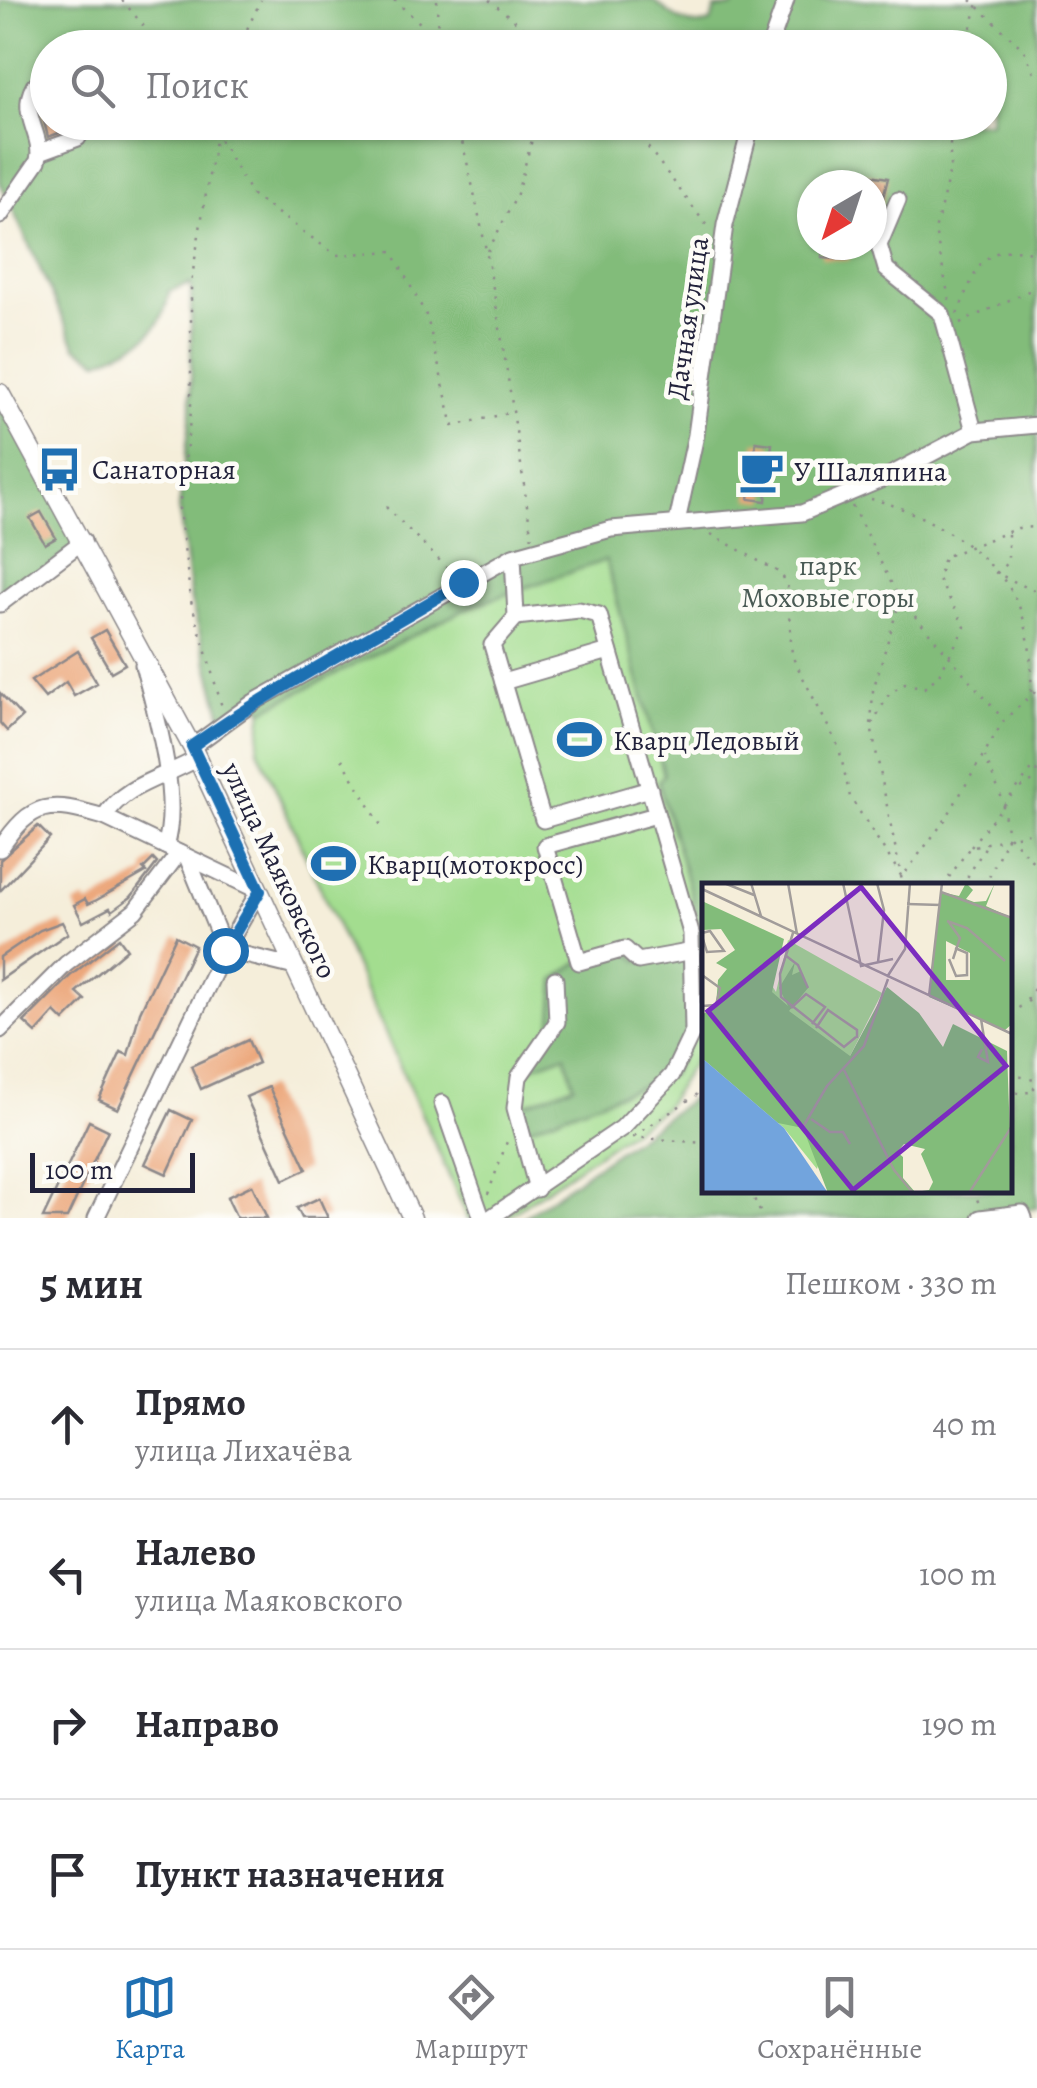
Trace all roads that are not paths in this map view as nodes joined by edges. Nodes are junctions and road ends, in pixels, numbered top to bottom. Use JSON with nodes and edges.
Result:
{"nodes":[{"id":1,"x":786,"y":0,"type":"edge"},
{"id":2,"x":775,"y":30,"type":"edge"},
{"id":3,"x":36,"y":140,"type":"edge"},
{"id":4,"x":73,"y":140,"type":"edge"},
{"id":5,"x":747,"y":140,"type":"edge"},
{"id":6,"x":40,"y":152,"type":"junction"},
{"id":7,"x":898,"y":200,"type":"dead end"},
{"id":8,"x":0,"y":216,"type":"edge"},
{"id":9,"x":887,"y":221,"type":"edge"},
{"id":10,"x":882,"y":260,"type":"edge"},
{"id":11,"x":0,"y":393,"type":"edge"},
{"id":12,"x":1037,"y":425,"type":"edge"},
{"id":13,"x":974,"y":431,"type":"junction"},
{"id":14,"x":677,"y":522,"type":"junction"},
{"id":15,"x":83,"y":542,"type":"junction"},
{"id":16,"x":514,"y":556,"type":"junction"},
{"id":17,"x":0,"y":604,"type":"edge"},
{"id":18,"x":516,"y":618,"type":"junction"},
{"id":19,"x":136,"y":637,"type":"junction"},
{"id":20,"x":609,"y":651,"type":"junction"},
{"id":21,"x":503,"y":682,"type":"junction"},
{"id":22,"x":195,"y":752,"type":"junction"},
{"id":23,"x":167,"y":777,"type":"junction"},
{"id":24,"x":650,"y":789,"type":"junction"},
{"id":25,"x":104,"y":816,"type":"junction"},
{"id":26,"x":656,"y":816,"type":"junction"},
{"id":27,"x":0,"y":848,"type":"edge"},
{"id":28,"x":177,"y":852,"type":"junction"},
{"id":29,"x":260,"y":891,"type":"junction"},
{"id":30,"x":225,"y":950,"type":"junction"},
{"id":31,"x":688,"y":952,"type":"junction"},
{"id":32,"x":295,"y":966,"type":"junction"},
{"id":33,"x":555,"y":979,"type":"dead end"},
{"id":34,"x":0,"y":1030,"type":"edge"},
{"id":35,"x":442,"y":1102,"type":"dead end"},
{"id":36,"x":537,"y":1189,"type":"junction"},
{"id":37,"x":485,"y":1217,"type":"edge"},
{"id":38,"x":982,"y":1217,"type":"edge"},
{"id":39,"x":96,"y":1218,"type":"edge"},
{"id":40,"x":412,"y":1218,"type":"edge"},
{"id":41,"x":1024,"y":1218,"type":"edge"}],
"edges":[{"from":1,"to":2,"type":"street"},
{"from":3,"to":6,"type":"street"},
{"from":4,"to":6,"type":"street"},
{"from":5,"to":14,"type":"street","name":"Дачная улица"},
{"from":6,"to":8,"type":"street"},
{"from":7,"to":9,"type":"street"},
{"from":10,"to":13,"type":"street"},
{"from":11,"to":15,"type":"main road","name":"улица Маяковского"},
{"from":12,"to":13,"type":"street"},
{"from":13,"to":14,"type":"street"},
{"from":14,"to":16,"type":"street"},
{"from":15,"to":17,"type":"street"},
{"from":15,"to":19,"type":"main road","name":"улица Маяковского"},
{"from":16,"to":18,"type":"street"},
{"from":16,"to":22,"type":"street"},
{"from":18,"to":20,"type":"street"},
{"from":18,"to":21,"type":"street"},
{"from":19,"to":22,"type":"main road","name":"улица Маяковского"},
{"from":19,"to":23,"type":"street"},
{"from":20,"to":21,"type":"street"},
{"from":20,"to":24,"type":"street"},
{"from":21,"to":24,"type":"street"},
{"from":22,"to":23,"type":"street"},
{"from":22,"to":29,"type":"main road","name":"улица Маяковского"},
{"from":23,"to":25,"type":"street"},
{"from":23,"to":28,"type":"street"},
{"from":24,"to":26,"type":"street"},
{"from":25,"to":27,"type":"street"},
{"from":25,"to":28,"type":"street"},
{"from":26,"to":31,"type":"street"},
{"from":26,"to":31,"type":"street"},
{"from":28,"to":29,"type":"street"},
{"from":28,"to":30,"type":"street"},
{"from":28,"to":34,"type":"street"},
{"from":29,"to":30,"type":"street"},
{"from":29,"to":32,"type":"main road","name":"улица Маяковского"},
{"from":30,"to":32,"type":"street"},
{"from":30,"to":39,"type":"street"},
{"from":31,"to":36,"type":"street"},
{"from":32,"to":40,"type":"main road","name":"улица Маяковского"},
{"from":33,"to":36,"type":"street"},
{"from":35,"to":37,"type":"street"},
{"from":36,"to":37,"type":"street"},
{"from":38,"to":41,"type":"street"}]}
